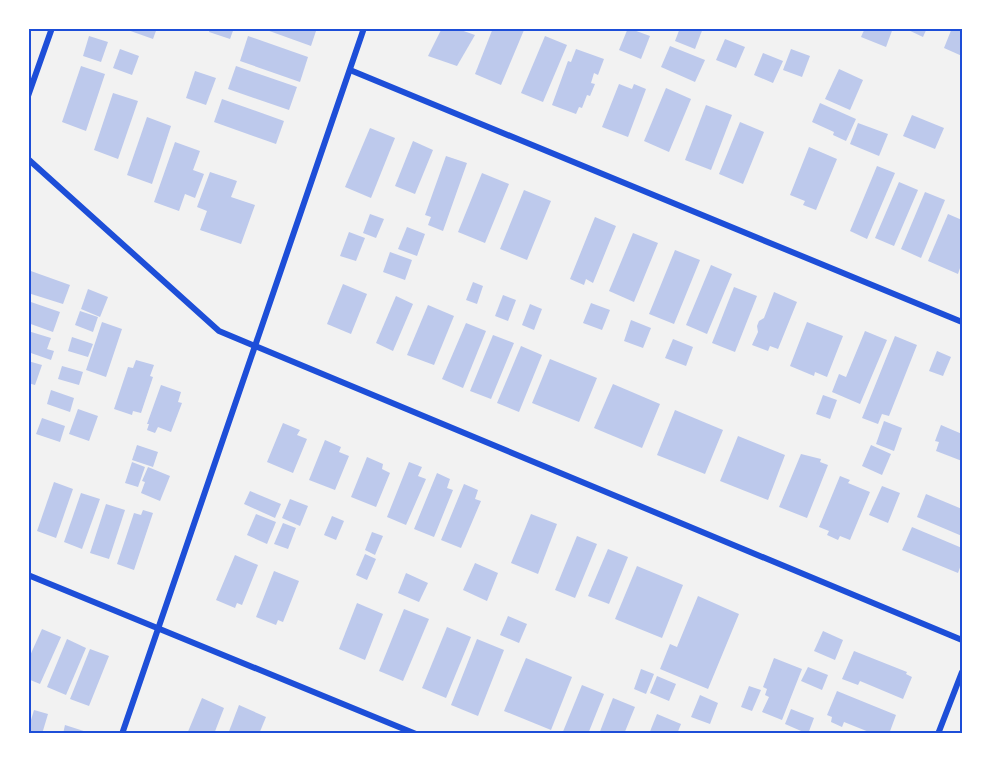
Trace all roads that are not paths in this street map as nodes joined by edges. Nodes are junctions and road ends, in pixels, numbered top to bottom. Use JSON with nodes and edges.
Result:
{"nodes":[{"id":1,"x":52,"y":28,"type":"edge"},
{"id":2,"x":364,"y":28,"type":"edge"},
{"id":3,"x":350,"y":70,"type":"junction"},
{"id":4,"x":28,"y":96,"type":"edge"},
{"id":5,"x":28,"y":159,"type":"edge"},
{"id":6,"x":963,"y":322,"type":"edge"},
{"id":7,"x":255,"y":346,"type":"junction"},
{"id":8,"x":28,"y":575,"type":"edge"},
{"id":9,"x":158,"y":628,"type":"junction"},
{"id":10,"x":963,"y":640,"type":"edge"},
{"id":11,"x":963,"y":672,"type":"edge"},
{"id":12,"x":122,"y":734,"type":"edge"},
{"id":13,"x":416,"y":734,"type":"edge"},
{"id":14,"x":938,"y":734,"type":"edge"}],
"edges":[{"from":1,"to":4,"type":"street"},
{"from":2,"to":3,"type":"street"},
{"from":3,"to":6,"type":"street"},
{"from":3,"to":7,"type":"street"},
{"from":5,"to":7,"type":"street"},
{"from":7,"to":9,"type":"street"},
{"from":7,"to":10,"type":"street"},
{"from":8,"to":9,"type":"street"},
{"from":9,"to":12,"type":"street"},
{"from":9,"to":13,"type":"street"},
{"from":11,"to":14,"type":"street"}]}
